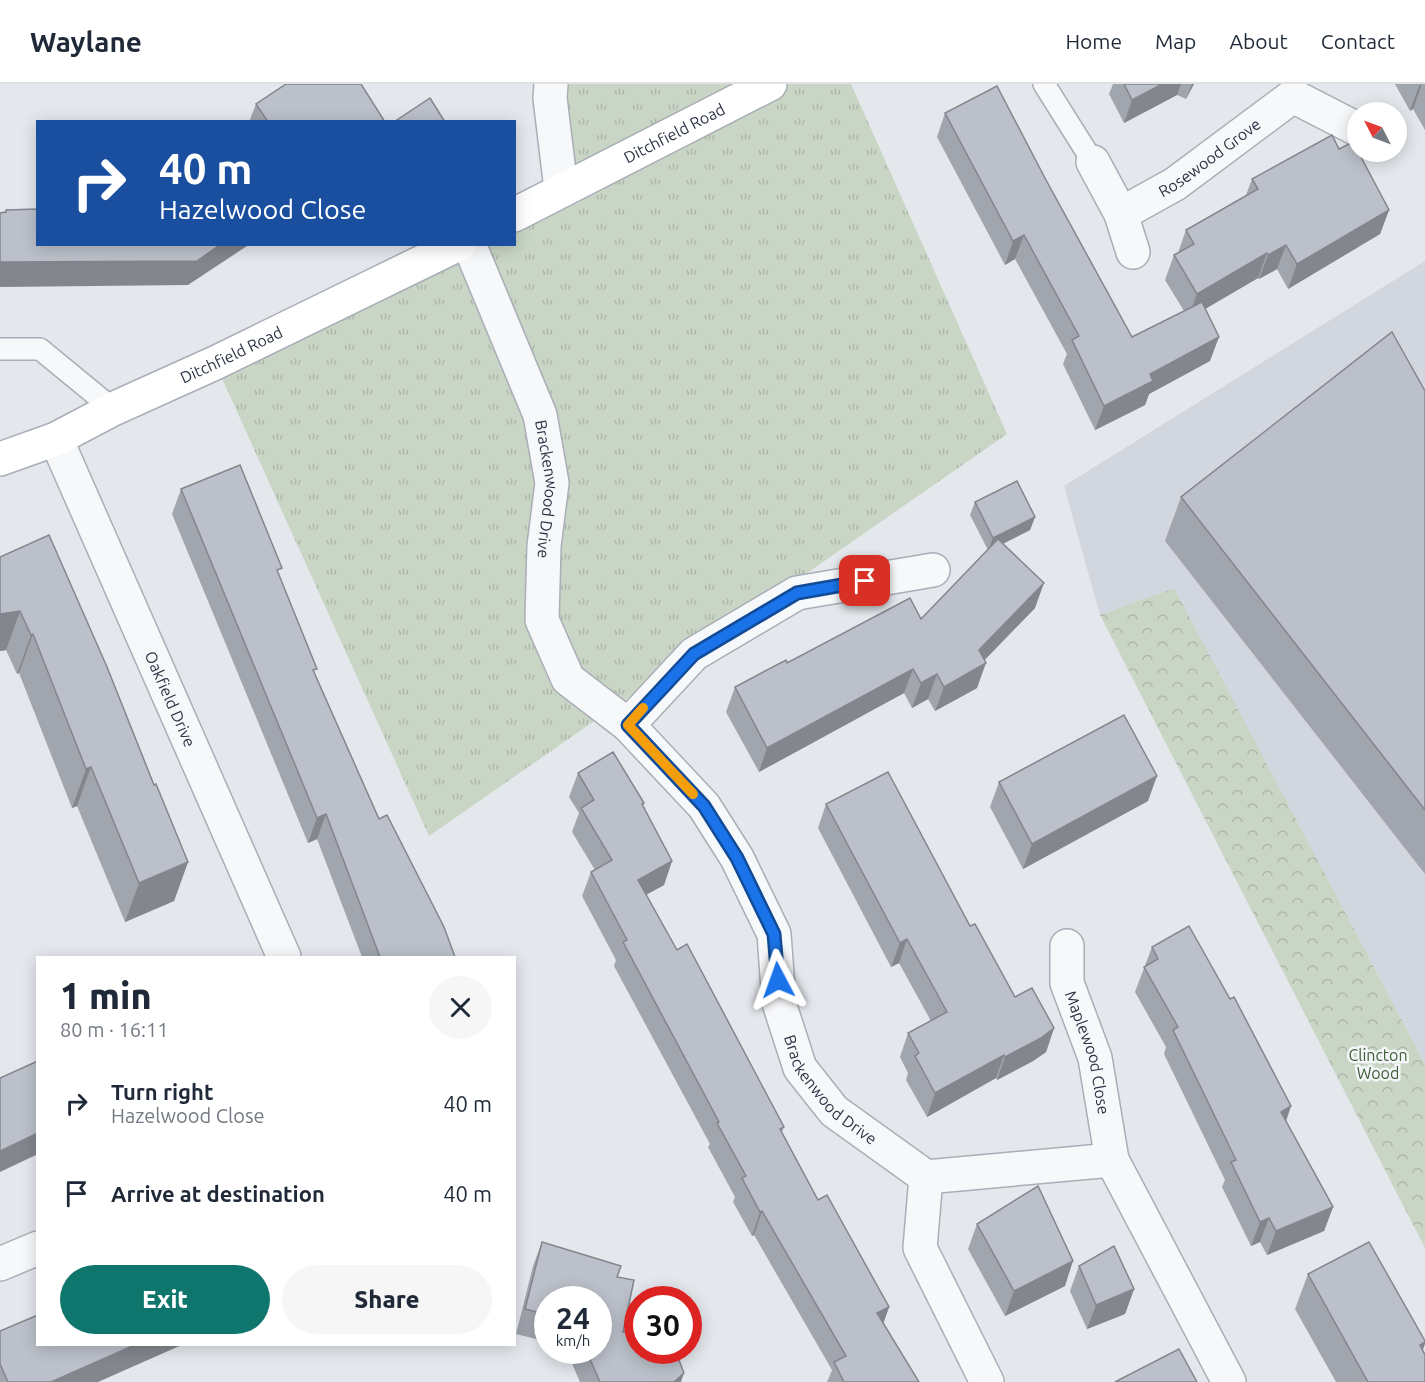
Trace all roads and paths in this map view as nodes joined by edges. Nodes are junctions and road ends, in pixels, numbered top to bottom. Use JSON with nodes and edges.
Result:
{"nodes":[{"id":1,"x":551,"y":84,"type":"edge"},
{"id":2,"x":770,"y":84,"type":"edge"},
{"id":3,"x":1044,"y":84,"type":"edge"},
{"id":4,"x":1291,"y":90,"type":"edge"},
{"id":5,"x":1347,"y":123,"type":"edge"},
{"id":6,"x":1093,"y":162,"type":"joint"},
{"id":7,"x":561,"y":189,"type":"junction"},
{"id":8,"x":516,"y":214,"type":"edge"},
{"id":9,"x":1121,"y":214,"type":"junction"},
{"id":10,"x":455,"y":246,"type":"edge"},
{"id":11,"x":470,"y":246,"type":"edge"},
{"id":12,"x":1132,"y":252,"type":"dead end"},
{"id":13,"x":0,"y":349,"type":"edge"},
{"id":14,"x":113,"y":409,"type":"junction"},
{"id":15,"x":56,"y":440,"type":"junction"},
{"id":16,"x":0,"y":459,"type":"edge"},
{"id":17,"x":933,"y":570,"type":"dead end"},
{"id":18,"x":628,"y":725,"type":"junction"},
{"id":19,"x":1067,"y":946,"type":"dead end"},
{"id":20,"x":284,"y":956,"type":"edge"},
{"id":21,"x":1112,"y":1160,"type":"junction"},
{"id":22,"x":926,"y":1177,"type":"junction"},
{"id":23,"x":36,"y":1249,"type":"edge"},
{"id":24,"x":0,"y":1264,"type":"edge"},
{"id":25,"x":987,"y":1382,"type":"edge"},
{"id":26,"x":1229,"y":1382,"type":"edge"}],
"edges":[{"from":1,"to":7,"type":"street"},
{"from":2,"to":7,"type":"street","name":"Ditchfield Road"},
{"from":3,"to":6,"type":"lane"},
{"from":4,"to":5,"type":"street","name":"Rosewood Grove"},
{"from":4,"to":9,"type":"street","name":"Rosewood Grove"},
{"from":6,"to":9,"type":"street"},
{"from":7,"to":8,"type":"street","name":"Ditchfield Road"},
{"from":9,"to":12,"type":"street"},
{"from":10,"to":14,"type":"street","name":"Ditchfield Road"},
{"from":11,"to":18,"type":"street","name":"Brackenwood Drive"},
{"from":13,"to":14,"type":"lane"},
{"from":14,"to":15,"type":"street","name":"Ditchfield Road"},
{"from":15,"to":16,"type":"street","name":"Ditchfield Road"},
{"from":15,"to":20,"type":"street","name":"Oakfield Drive"},
{"from":17,"to":18,"type":"street"},
{"from":18,"to":22,"type":"street","name":"Brackenwood Drive"},
{"from":19,"to":21,"type":"street","name":"Maplewood Close"},
{"from":21,"to":22,"type":"street"},
{"from":21,"to":26,"type":"street"},
{"from":22,"to":25,"type":"street"},
{"from":23,"to":24,"type":"street"}]}
